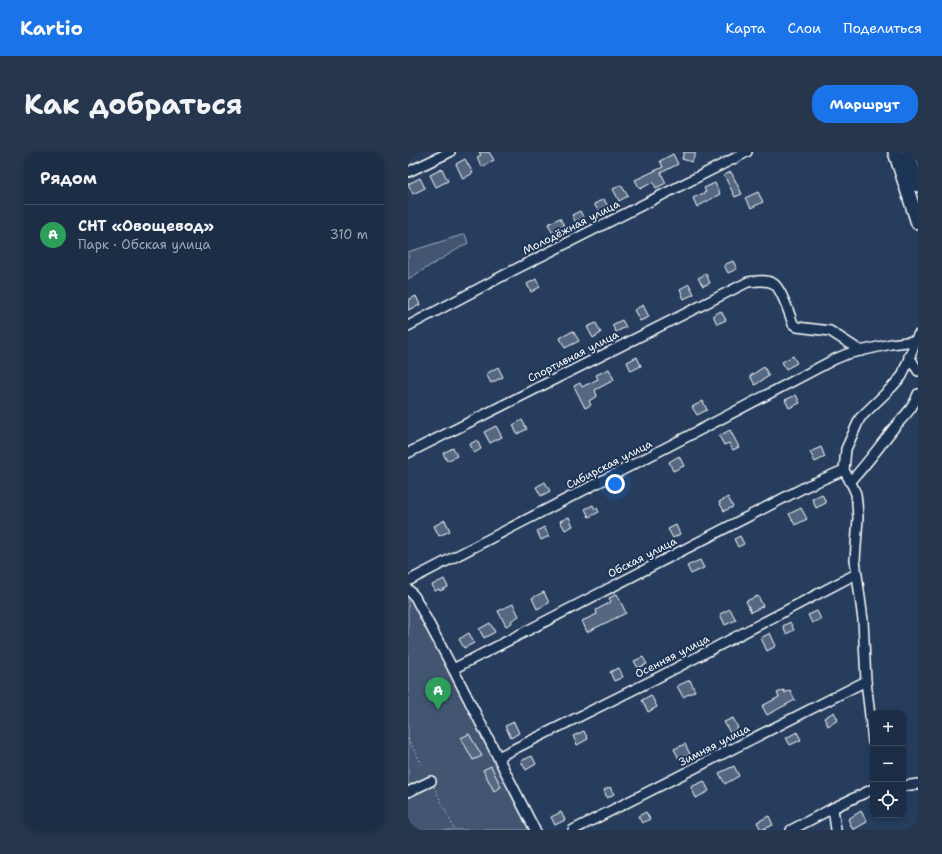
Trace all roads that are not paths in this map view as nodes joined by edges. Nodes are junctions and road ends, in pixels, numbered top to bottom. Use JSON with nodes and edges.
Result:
{"nodes":[{"id":1,"x":450,"y":152,"type":"edge"},
{"id":2,"x":747,"y":152,"type":"edge"},
{"id":3,"x":895,"y":152,"type":"edge"},
{"id":4,"x":908,"y":152,"type":"edge"},
{"id":5,"x":408,"y":172,"type":"edge"},
{"id":6,"x":918,"y":185,"type":"edge"},
{"id":7,"x":918,"y":223,"type":"edge"},
{"id":8,"x":408,"y":326,"type":"edge"},
{"id":9,"x":916,"y":338,"type":"edge"},
{"id":10,"x":861,"y":351,"type":"junction"},
{"id":11,"x":909,"y":356,"type":"junction"},
{"id":12,"x":918,"y":371,"type":"edge"},
{"id":13,"x":918,"y":394,"type":"edge"},
{"id":14,"x":408,"y":453,"type":"edge"},
{"id":15,"x":844,"y":470,"type":"junction"},
{"id":16,"x":850,"y":482,"type":"junction"},
{"id":17,"x":856,"y":574,"type":"junction"},
{"id":18,"x":408,"y":581,"type":"edge"},
{"id":19,"x":408,"y":589,"type":"edge"},
{"id":20,"x":453,"y":669,"type":"junction"},
{"id":21,"x":866,"y":681,"type":"junction"},
{"id":22,"x":870,"y":716,"type":"edge"},
{"id":23,"x":498,"y":757,"type":"junction"},
{"id":24,"x":431,"y":781,"type":"dead end"},
{"id":25,"x":918,"y":784,"type":"edge"},
{"id":26,"x":906,"y":786,"type":"edge"},
{"id":27,"x":870,"y":790,"type":"edge"},
{"id":28,"x":408,"y":792,"type":"edge"},
{"id":29,"x":834,"y":808,"type":"junction"},
{"id":30,"x":536,"y":830,"type":"edge"},
{"id":31,"x":573,"y":830,"type":"edge"},
{"id":32,"x":791,"y":830,"type":"edge"},
{"id":33,"x":836,"y":830,"type":"edge"}],
"edges":[{"from":1,"to":5,"type":"street"},
{"from":2,"to":8,"type":"street","name":"Молодёжная улица"},
{"from":3,"to":7,"type":"highway"},
{"from":4,"to":6,"type":"highway"},
{"from":9,"to":10,"type":"street","name":"Сибирская улица"},
{"from":9,"to":11,"type":"street"},
{"from":10,"to":14,"type":"street","name":"Спортивная улица"},
{"from":10,"to":18,"type":"street","name":"Сибирская улица"},
{"from":11,"to":12,"type":"street"},
{"from":11,"to":15,"type":"street"},
{"from":13,"to":16,"type":"street"},
{"from":15,"to":16,"type":"street"},
{"from":15,"to":20,"type":"street","name":"Обская улица"},
{"from":16,"to":17,"type":"street"},
{"from":17,"to":21,"type":"street"},
{"from":17,"to":23,"type":"street","name":"Осенняя улица"},
{"from":19,"to":20,"type":"street"},
{"from":20,"to":23,"type":"street"},
{"from":21,"to":22,"type":"street"},
{"from":21,"to":31,"type":"street","name":"Зимняя улица"},
{"from":23,"to":30,"type":"street"},
{"from":24,"to":28,"type":"street"},
{"from":25,"to":26,"type":"street"},
{"from":27,"to":29,"type":"street"},
{"from":29,"to":32,"type":"street"},
{"from":29,"to":33,"type":"street"}]}
